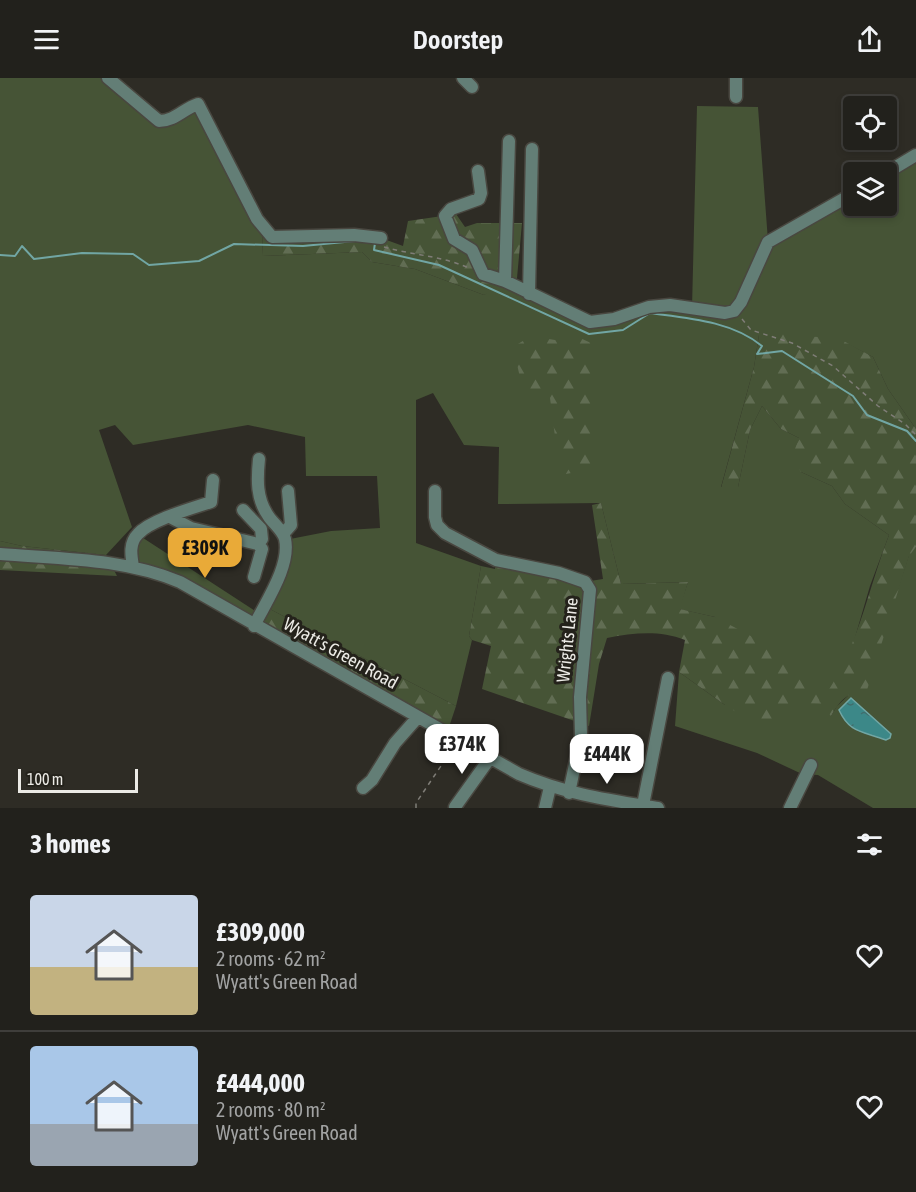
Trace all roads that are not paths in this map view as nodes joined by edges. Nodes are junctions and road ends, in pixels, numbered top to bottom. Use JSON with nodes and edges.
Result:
{"nodes":[{"id":1,"x":108,"y":78,"type":"edge"},
{"id":2,"x":736,"y":78,"type":"edge"},
{"id":3,"x":736,"y":97,"type":"dead end"},
{"id":4,"x":509,"y":141,"type":"dead end"},
{"id":5,"x":532,"y":149,"type":"dead end"},
{"id":6,"x":916,"y":155,"type":"edge"},
{"id":7,"x":897,"y":166,"type":"edge"},
{"id":8,"x":478,"y":171,"type":"dead end"},
{"id":9,"x":843,"y":199,"type":"edge"},
{"id":10,"x":381,"y":238,"type":"road end"},
{"id":11,"x":505,"y":281,"type":"junction"},
{"id":12,"x":529,"y":294,"type":"junction"},
{"id":13,"x":259,"y":459,"type":"dead end"},
{"id":14,"x":213,"y":480,"type":"dead end"},
{"id":15,"x":288,"y":491,"type":"dead end"},
{"id":16,"x":435,"y":491,"type":"dead end"},
{"id":17,"x":243,"y":510,"type":"dead end"},
{"id":18,"x":170,"y":517,"type":"junction"},
{"id":19,"x":283,"y":534,"type":"junction"},
{"id":20,"x":258,"y":544,"type":"junction"},
{"id":21,"x":0,"y":554,"type":"edge"},
{"id":22,"x":134,"y":566,"type":"junction"},
{"id":23,"x":254,"y":577,"type":"dead end"},
{"id":24,"x":254,"y":626,"type":"junction"},
{"id":25,"x":668,"y":678,"type":"dead end"},
{"id":26,"x":418,"y":717,"type":"junction"},
{"id":27,"x":490,"y":758,"type":"junction"},
{"id":28,"x":811,"y":765,"type":"dead end"},
{"id":29,"x":550,"y":787,"type":"junction"},
{"id":30,"x":363,"y":788,"type":"dead end"},
{"id":31,"x":568,"y":793,"type":"junction"},
{"id":32,"x":643,"y":806,"type":"junction"},
{"id":33,"x":455,"y":807,"type":"edge"},
{"id":34,"x":545,"y":808,"type":"edge"},
{"id":35,"x":658,"y":808,"type":"edge"},
{"id":36,"x":790,"y":808,"type":"edge"}],
"edges":[{"from":1,"to":10,"type":"street"},
{"from":2,"to":3,"type":"street"},
{"from":4,"to":11,"type":"street"},
{"from":5,"to":12,"type":"street"},
{"from":6,"to":7,"type":"street"},
{"from":8,"to":11,"type":"street"},
{"from":9,"to":12,"type":"street"},
{"from":11,"to":12,"type":"street"},
{"from":13,"to":19,"type":"street"},
{"from":14,"to":18,"type":"street"},
{"from":15,"to":19,"type":"street"},
{"from":16,"to":31,"type":"street","name":"Wrights Lane"},
{"from":17,"to":20,"type":"street"},
{"from":18,"to":20,"type":"street"},
{"from":18,"to":22,"type":"street"},
{"from":19,"to":24,"type":"street"},
{"from":20,"to":23,"type":"street"},
{"from":21,"to":22,"type":"street","name":"Wyatt's Green Road"},
{"from":22,"to":24,"type":"street","name":"Wyatt's Green Road"},
{"from":24,"to":26,"type":"street","name":"Wyatt's Green Road"},
{"from":25,"to":32,"type":"street"},
{"from":26,"to":27,"type":"street","name":"Wyatt's Green Road"},
{"from":26,"to":30,"type":"street"},
{"from":27,"to":29,"type":"street","name":"Wyatt's Green Road"},
{"from":27,"to":33,"type":"street"},
{"from":28,"to":36,"type":"street"},
{"from":29,"to":31,"type":"street","name":"Wyatt's Green Road"},
{"from":29,"to":34,"type":"street"},
{"from":31,"to":32,"type":"street","name":"Wyatt's Green Road"},
{"from":32,"to":35,"type":"street","name":"Wyatt's Green Road"}]}
